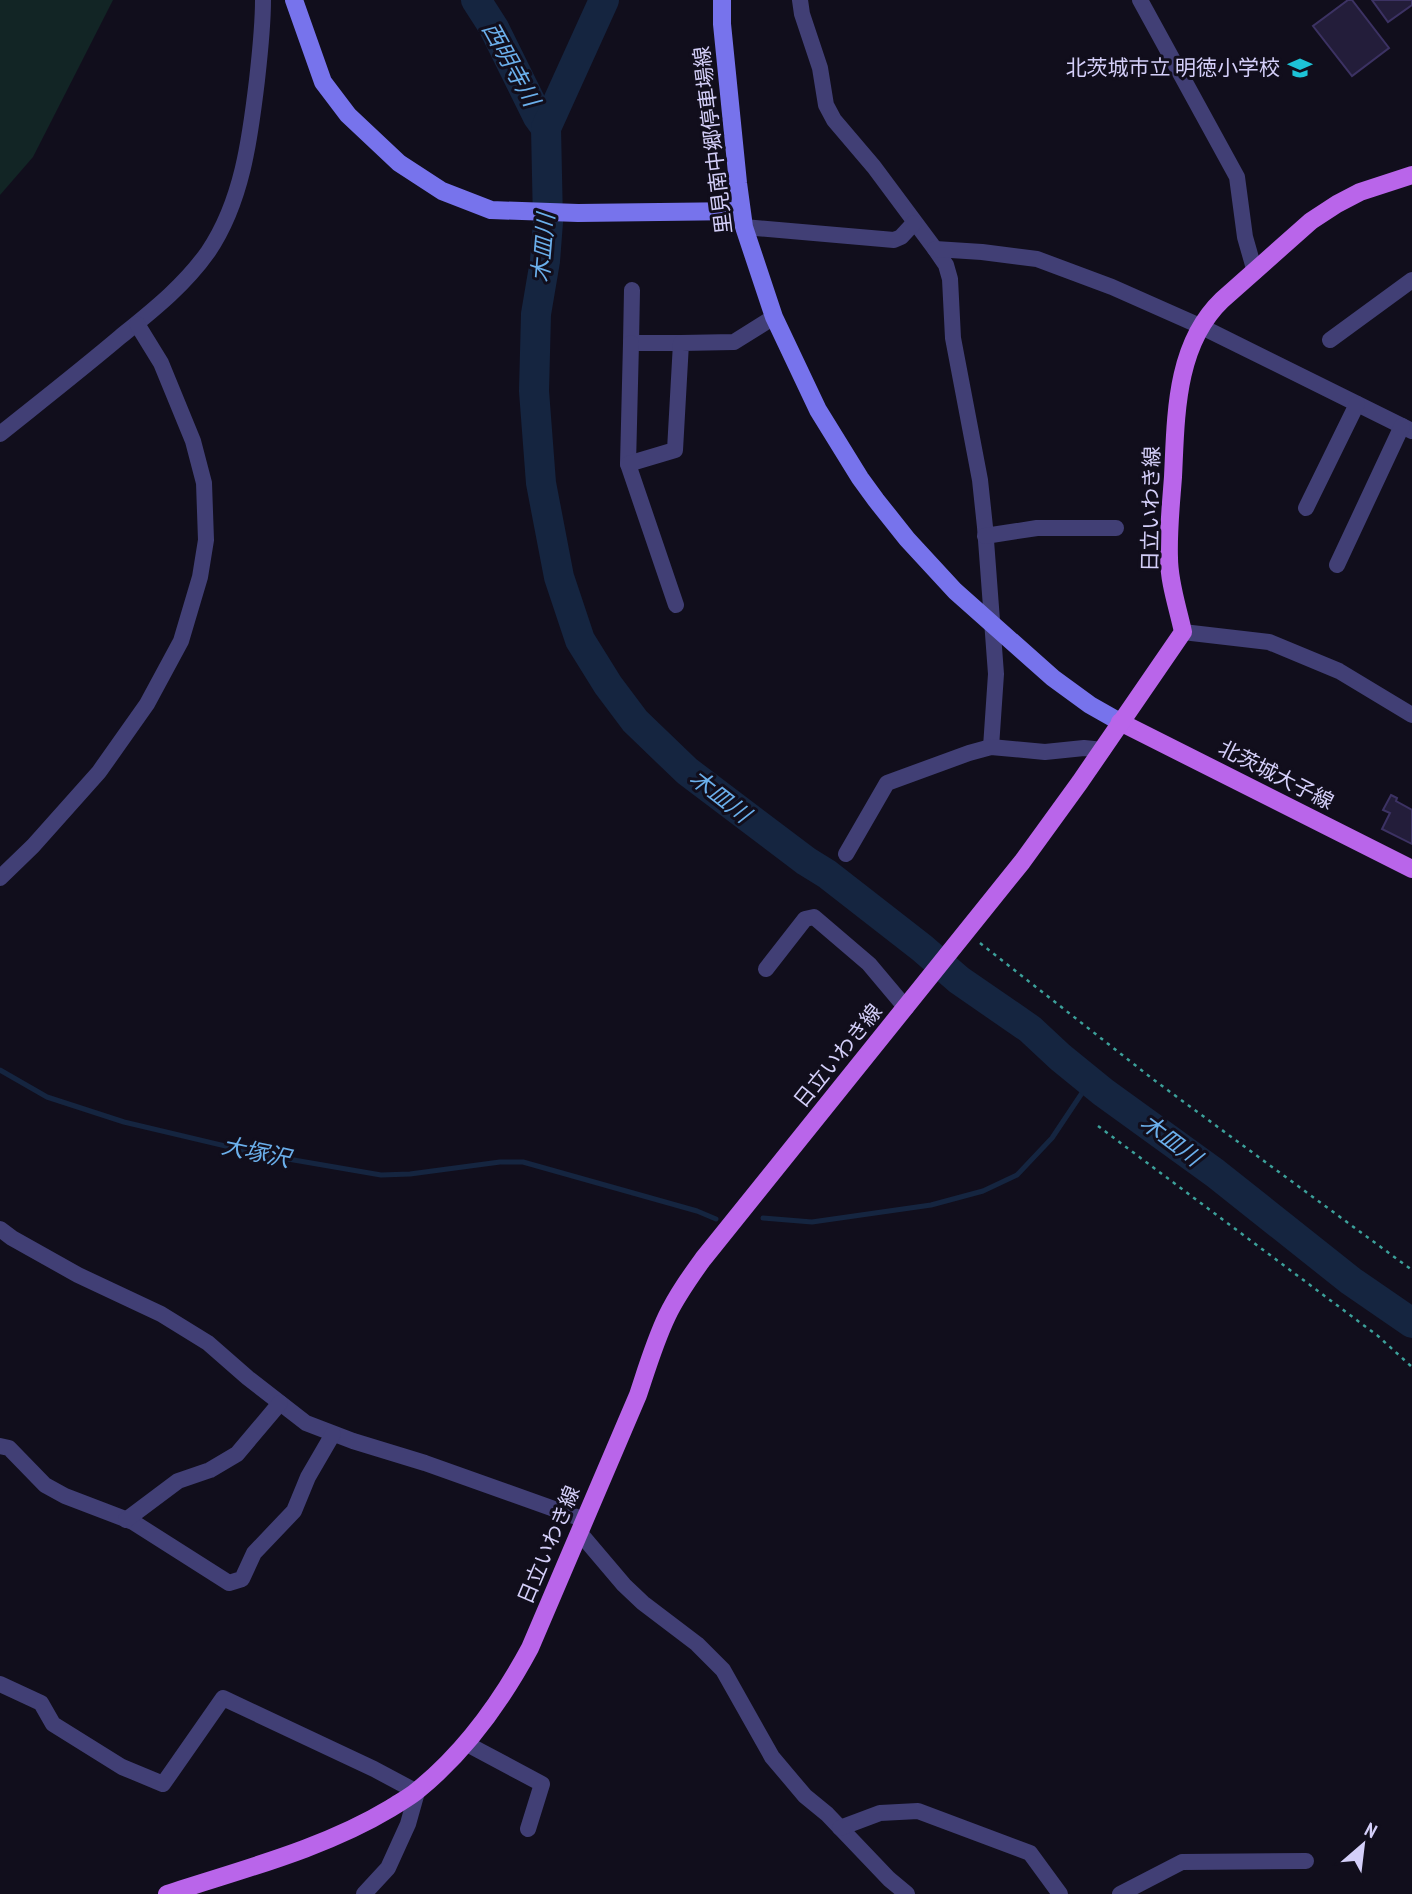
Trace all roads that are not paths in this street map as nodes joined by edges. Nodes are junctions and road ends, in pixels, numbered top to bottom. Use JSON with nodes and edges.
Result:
{"nodes":[{"id":1,"x":263,"y":0,"type":"edge"},
{"id":2,"x":294,"y":0,"type":"edge"},
{"id":3,"x":722,"y":0,"type":"edge"},
{"id":4,"x":800,"y":0,"type":"edge"},
{"id":5,"x":1140,"y":0,"type":"edge"},
{"id":6,"x":1410,"y":180,"type":"edge"},
{"id":7,"x":742,"y":219,"type":"junction"},
{"id":8,"x":914,"y":223,"type":"junction"},
{"id":9,"x":935,"y":249,"type":"junction"},
{"id":10,"x":1255,"y":272,"type":"junction"},
{"id":11,"x":1412,"y":281,"type":"edge"},
{"id":12,"x":632,"y":290,"type":"dead end"},
{"id":13,"x":774,"y":317,"type":"junction"},
{"id":14,"x":137,"y":324,"type":"junction"},
{"id":15,"x":1200,"y":326,"type":"junction"},
{"id":16,"x":1330,"y":340,"type":"dead end"},
{"id":17,"x":631,"y":343,"type":"junction"},
{"id":18,"x":681,"y":343,"type":"junction"},
{"id":19,"x":1357,"y":404,"type":"junction"},
{"id":20,"x":1407,"y":429,"type":"edge"},
{"id":21,"x":0,"y":434,"type":"edge"},
{"id":22,"x":628,"y":464,"type":"junction"},
{"id":23,"x":1306,"y":508,"type":"dead end"},
{"id":24,"x":1116,"y":527,"type":"dead end"},
{"id":25,"x":985,"y":536,"type":"junction"},
{"id":26,"x":1337,"y":565,"type":"dead end"},
{"id":27,"x":676,"y":605,"type":"dead end"},
{"id":28,"x":992,"y":624,"type":"junction"},
{"id":29,"x":1183,"y":632,"type":"junction"},
{"id":30,"x":1412,"y":715,"type":"edge"},
{"id":31,"x":1120,"y":722,"type":"junction"},
{"id":32,"x":991,"y":747,"type":"junction"},
{"id":33,"x":1103,"y":750,"type":"junction"},
{"id":34,"x":846,"y":854,"type":"dead end"},
{"id":35,"x":1412,"y":869,"type":"edge"},
{"id":36,"x":0,"y":878,"type":"edge"},
{"id":37,"x":766,"y":969,"type":"dead end"},
{"id":38,"x":906,"y":1008,"type":"junction"},
{"id":39,"x":0,"y":1229,"type":"edge"},
{"id":40,"x":280,"y":1403,"type":"junction"},
{"id":41,"x":333,"y":1434,"type":"junction"},
{"id":42,"x":0,"y":1446,"type":"edge"},
{"id":43,"x":125,"y":1520,"type":"junction"},
{"id":44,"x":582,"y":1526,"type":"junction"},
{"id":45,"x":0,"y":1684,"type":"edge"},
{"id":46,"x":467,"y":1744,"type":"junction"},
{"id":47,"x":417,"y":1792,"type":"junction"},
{"id":48,"x":840,"y":1828,"type":"junction"},
{"id":49,"x":528,"y":1829,"type":"dead end"},
{"id":50,"x":1306,"y":1861,"type":"dead end"},
{"id":51,"x":167,"y":1894,"type":"edge"},
{"id":52,"x":364,"y":1894,"type":"edge"},
{"id":53,"x":907,"y":1894,"type":"edge"},
{"id":54,"x":1060,"y":1894,"type":"edge"},
{"id":55,"x":1120,"y":1894,"type":"edge"}],
"edges":[{"from":1,"to":14,"type":"street"},
{"from":2,"to":7,"type":"main road"},
{"from":3,"to":7,"type":"main road","name":"里見南中郷停車場線"},
{"from":4,"to":8,"type":"street"},
{"from":5,"to":10,"type":"street"},
{"from":6,"to":10,"type":"main road","name":"日立いわき線"},
{"from":7,"to":8,"type":"street"},
{"from":7,"to":13,"type":"main road","name":"里見南中郷停車場線"},
{"from":8,"to":9,"type":"street"},
{"from":9,"to":15,"type":"street"},
{"from":9,"to":25,"type":"street"},
{"from":10,"to":15,"type":"main road","name":"日立いわき線"},
{"from":11,"to":16,"type":"street"},
{"from":12,"to":17,"type":"street"},
{"from":13,"to":18,"type":"street"},
{"from":13,"to":28,"type":"main road","name":"里見南中郷停車場線"},
{"from":14,"to":21,"type":"street"},
{"from":14,"to":36,"type":"street"},
{"from":15,"to":19,"type":"street"},
{"from":15,"to":29,"type":"main road","name":"日立いわき線"},
{"from":17,"to":18,"type":"street"},
{"from":17,"to":22,"type":"street"},
{"from":18,"to":22,"type":"street"},
{"from":19,"to":20,"type":"street"},
{"from":19,"to":23,"type":"street"},
{"from":20,"to":26,"type":"street"},
{"from":22,"to":27,"type":"street"},
{"from":24,"to":25,"type":"street"},
{"from":25,"to":28,"type":"street"},
{"from":28,"to":31,"type":"main road","name":"里見南中郷停車場線"},
{"from":28,"to":32,"type":"street"},
{"from":29,"to":30,"type":"street"},
{"from":29,"to":31,"type":"main road","name":"日立いわき線"},
{"from":31,"to":33,"type":"main road","name":"日立いわき線"},
{"from":31,"to":35,"type":"main road","name":"北茨城大子線"},
{"from":32,"to":33,"type":"street"},
{"from":32,"to":34,"type":"street"},
{"from":33,"to":38,"type":"main road","name":"日立いわき線"},
{"from":37,"to":38,"type":"street"},
{"from":38,"to":44,"type":"main road","name":"日立いわき線"},
{"from":39,"to":40,"type":"street"},
{"from":40,"to":41,"type":"street"},
{"from":40,"to":43,"type":"street"},
{"from":41,"to":43,"type":"street"},
{"from":41,"to":44,"type":"street"},
{"from":42,"to":43,"type":"street"},
{"from":44,"to":46,"type":"main road","name":"日立いわき線"},
{"from":44,"to":48,"type":"street"},
{"from":45,"to":47,"type":"street"},
{"from":46,"to":47,"type":"main road","name":"日立いわき線"},
{"from":46,"to":49,"type":"street"},
{"from":47,"to":51,"type":"main road","name":"日立いわき線"},
{"from":47,"to":52,"type":"street"},
{"from":48,"to":53,"type":"street"},
{"from":48,"to":54,"type":"street"},
{"from":50,"to":55,"type":"street"}]}
